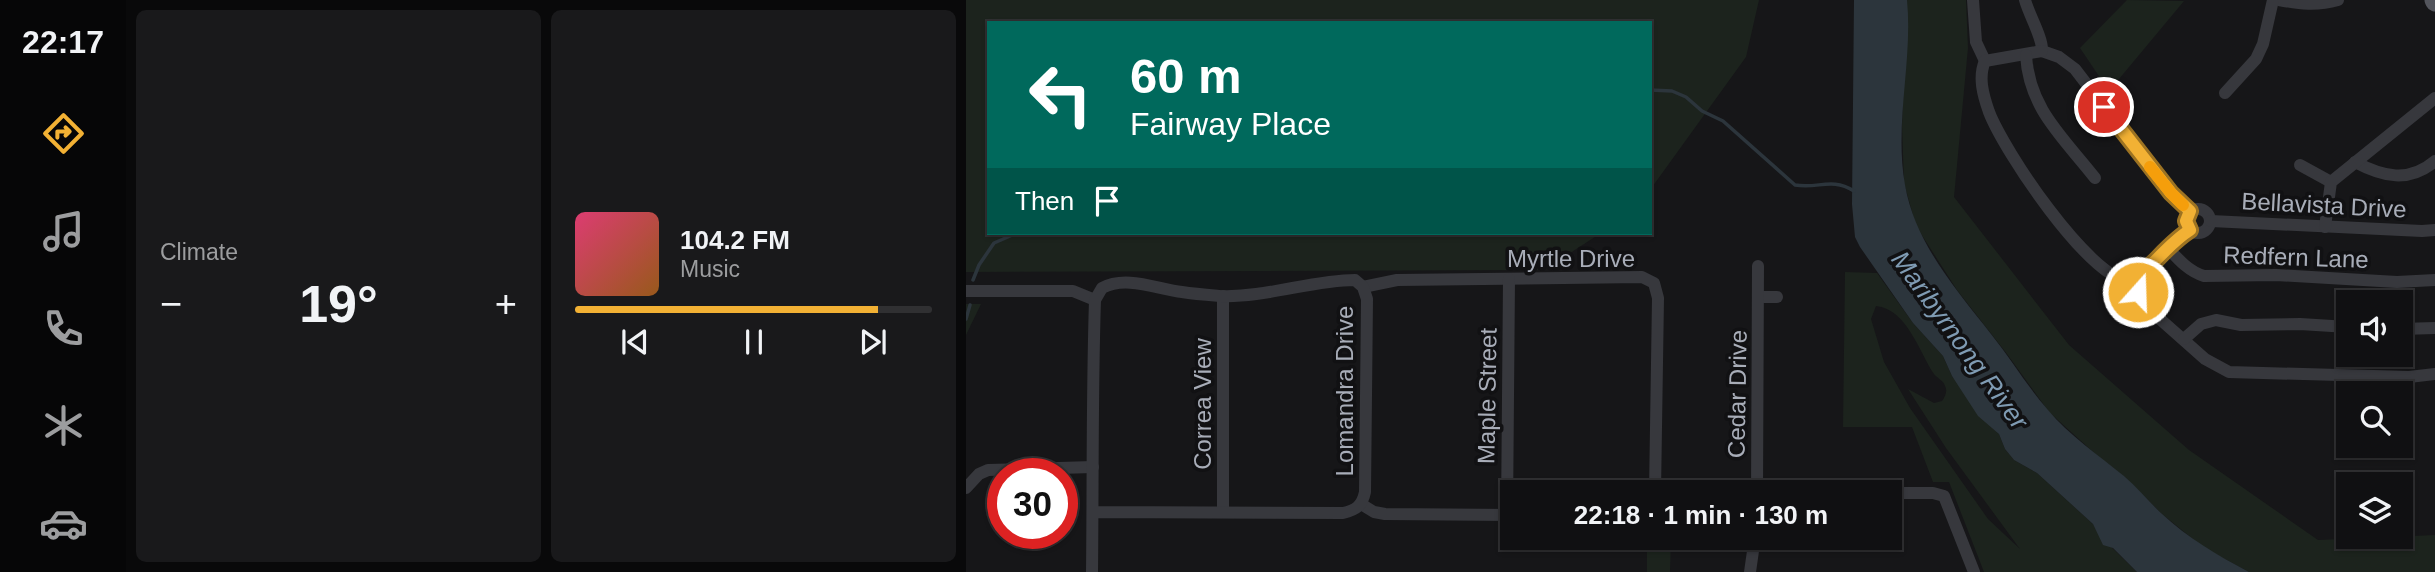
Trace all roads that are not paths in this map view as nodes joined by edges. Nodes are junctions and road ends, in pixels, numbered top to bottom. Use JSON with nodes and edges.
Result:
{"nodes":[{"id":1,"x":1973,"y":0,"type":"edge"},
{"id":2,"x":2025,"y":0,"type":"edge"},
{"id":3,"x":2273,"y":0,"type":"edge"},
{"id":4,"x":2279,"y":0,"type":"edge"},
{"id":5,"x":2338,"y":0,"type":"edge"},
{"id":6,"x":2042,"y":51,"type":"junction"},
{"id":7,"x":2026,"y":55,"type":"junction"},
{"id":8,"x":1985,"y":61,"type":"junction"},
{"id":9,"x":2225,"y":93,"type":"dead end"},
{"id":10,"x":2435,"y":98,"type":"edge"},
{"id":11,"x":2435,"y":161,"type":"edge"},
{"id":12,"x":2355,"y":162,"type":"junction"},
{"id":13,"x":2300,"y":166,"type":"dead end"},
{"id":14,"x":2095,"y":178,"type":"dead end"},
{"id":15,"x":2331,"y":182,"type":"junction"},
{"id":16,"x":2190,"y":211,"type":"junction"},
{"id":17,"x":2211,"y":221,"type":"junction"},
{"id":18,"x":2325,"y":227,"type":"junction"},
{"id":19,"x":2190,"y":230,"type":"junction"},
{"id":20,"x":2435,"y":230,"type":"edge"},
{"id":21,"x":2167,"y":247,"type":"junction"},
{"id":22,"x":1758,"y":266,"type":"dead end"},
{"id":23,"x":1509,"y":279,"type":"junction"},
{"id":24,"x":2435,"y":280,"type":"edge"},
{"id":25,"x":2130,"y":282,"type":"junction"},
{"id":26,"x":1363,"y":287,"type":"junction"},
{"id":27,"x":966,"y":291,"type":"edge"},
{"id":28,"x":1223,"y":296,"type":"junction"},
{"id":29,"x":1759,"y":297,"type":"junction"},
{"id":30,"x":1777,"y":297,"type":"dead end"},
{"id":31,"x":1095,"y":300,"type":"junction"},
{"id":32,"x":2336,"y":326,"type":"edge"},
{"id":33,"x":2435,"y":328,"type":"edge"},
{"id":34,"x":2413,"y":329,"type":"edge"},
{"id":35,"x":2184,"y":339,"type":"junction"},
{"id":36,"x":2435,"y":374,"type":"edge"},
{"id":37,"x":1093,"y":467,"type":"junction"},
{"id":38,"x":1509,"y":480,"type":"edge"},
{"id":39,"x":1655,"y":480,"type":"edge"},
{"id":40,"x":1757,"y":480,"type":"edge"},
{"id":41,"x":966,"y":488,"type":"edge"},
{"id":42,"x":1902,"y":493,"type":"edge"},
{"id":43,"x":1361,"y":504,"type":"junction"},
{"id":44,"x":1093,"y":512,"type":"junction"},
{"id":45,"x":1223,"y":512,"type":"junction"},
{"id":46,"x":1500,"y":515,"type":"edge"},
{"id":47,"x":1753,"y":550,"type":"edge"},
{"id":48,"x":1093,"y":572,"type":"edge"},
{"id":49,"x":1750,"y":572,"type":"edge"},
{"id":50,"x":1974,"y":572,"type":"edge"}],
"edges":[{"from":1,"to":8,"type":"street"},
{"from":2,"to":6,"type":"street"},
{"from":3,"to":9,"type":"street"},
{"from":4,"to":5,"type":"street"},
{"from":6,"to":7,"type":"street"},
{"from":6,"to":16,"type":"street"},
{"from":7,"to":8,"type":"street"},
{"from":7,"to":14,"type":"street"},
{"from":8,"to":25,"type":"street"},
{"from":10,"to":12,"type":"street"},
{"from":11,"to":12,"type":"street"},
{"from":12,"to":15,"type":"street"},
{"from":13,"to":15,"type":"street"},
{"from":15,"to":18,"type":"street"},
{"from":16,"to":17,"type":"street"},
{"from":16,"to":19,"type":"street"},
{"from":17,"to":18,"type":"street","name":"Bellavista Drive"},
{"from":17,"to":19,"type":"street"},
{"from":18,"to":20,"type":"street","name":"Bellavista Drive"},
{"from":19,"to":21,"type":"street"},
{"from":21,"to":24,"type":"street","name":"Redfern Lane"},
{"from":21,"to":25,"type":"street"},
{"from":22,"to":29,"type":"street","name":"Cedar Drive"},
{"from":23,"to":26,"type":"street","name":"Myrtle Drive"},
{"from":23,"to":38,"type":"street","name":"Maple Street"},
{"from":23,"to":39,"type":"street","name":"Myrtle Drive"},
{"from":25,"to":35,"type":"street"},
{"from":26,"to":28,"type":"street","name":"Lomandra Drive"},
{"from":26,"to":43,"type":"street","name":"Lomandra Drive"},
{"from":27,"to":31,"type":"street"},
{"from":28,"to":31,"type":"street","name":"Lomandra Drive"},
{"from":28,"to":45,"type":"street","name":"Correa View"},
{"from":29,"to":30,"type":"street","name":"Cedar Drive"},
{"from":29,"to":40,"type":"street","name":"Cedar Drive"},
{"from":31,"to":37,"type":"street"},
{"from":32,"to":35,"type":"street"},
{"from":33,"to":34,"type":"street"},
{"from":35,"to":36,"type":"street"},
{"from":37,"to":41,"type":"street"},
{"from":37,"to":44,"type":"street"},
{"from":42,"to":50,"type":"street"},
{"from":43,"to":45,"type":"street","name":"Lomandra Drive"},
{"from":43,"to":46,"type":"street"},
{"from":44,"to":45,"type":"street","name":"Lomandra Drive"},
{"from":44,"to":48,"type":"street"},
{"from":47,"to":49,"type":"street"}]}
